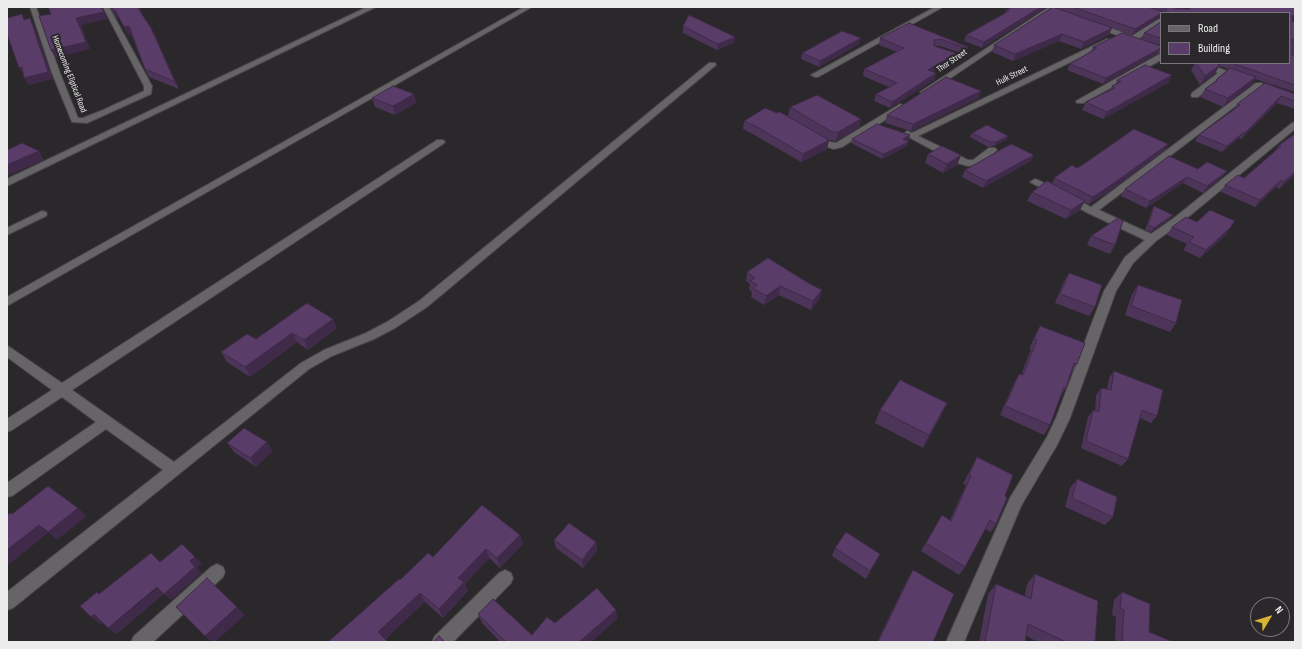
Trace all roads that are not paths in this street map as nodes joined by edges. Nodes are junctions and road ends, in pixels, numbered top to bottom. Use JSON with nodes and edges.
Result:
{"nodes":[{"id":1,"x":33,"y":7,"type":"edge"},
{"id":2,"x":106,"y":7,"type":"edge"},
{"id":3,"x":373,"y":7,"type":"edge"},
{"id":4,"x":529,"y":7,"type":"edge"},
{"id":5,"x":940,"y":7,"type":"edge"},
{"id":6,"x":1070,"y":16,"type":"edge"},
{"id":7,"x":1160,"y":21,"type":"edge"},
{"id":8,"x":1091,"y":24,"type":"edge"},
{"id":9,"x":1120,"y":34,"type":"junction"},
{"id":10,"x":1133,"y":39,"type":"junction"},
{"id":11,"x":1160,"y":50,"type":"edge"},
{"id":12,"x":1160,"y":58,"type":"edge"},
{"id":13,"x":1201,"y":64,"type":"edge"},
{"id":14,"x":712,"y":65,"type":"dead end"},
{"id":15,"x":1224,"y":72,"type":"junction"},
{"id":16,"x":815,"y":75,"type":"dead end"},
{"id":17,"x":1195,"y":94,"type":"dead end"},
{"id":18,"x":919,"y":95,"type":"edge"},
{"id":19,"x":1080,"y":101,"type":"dead end"},
{"id":20,"x":906,"y":103,"type":"edge"},
{"id":21,"x":106,"y":112,"type":"junction"},
{"id":22,"x":131,"y":123,"type":"junction"},
{"id":23,"x":1295,"y":125,"type":"edge"},
{"id":24,"x":897,"y":131,"type":"edge"},
{"id":25,"x":808,"y":133,"type":"edge"},
{"id":26,"x":912,"y":136,"type":"junction"},
{"id":27,"x":440,"y":142,"type":"dead end"},
{"id":28,"x":992,"y":150,"type":"dead end"},
{"id":29,"x":1035,"y":182,"type":"dead end"},
{"id":30,"x":7,"y":183,"type":"edge"},
{"id":31,"x":1092,"y":211,"type":"junction"},
{"id":32,"x":42,"y":214,"type":"dead end"},
{"id":33,"x":7,"y":232,"type":"edge"},
{"id":34,"x":1152,"y":238,"type":"junction"},
{"id":35,"x":7,"y":302,"type":"edge"},
{"id":36,"x":7,"y":351,"type":"edge"},
{"id":37,"x":61,"y":390,"type":"junction"},
{"id":38,"x":106,"y":422,"type":"junction"},
{"id":39,"x":7,"y":426,"type":"edge"},
{"id":40,"x":174,"y":470,"type":"junction"},
{"id":41,"x":7,"y":491,"type":"edge"},
{"id":42,"x":217,"y":572,"type":"dead end"},
{"id":43,"x":505,"y":578,"type":"dead end"},
{"id":44,"x":7,"y":602,"type":"edge"},
{"id":45,"x":140,"y":642,"type":"edge"},
{"id":46,"x":440,"y":642,"type":"edge"},
{"id":47,"x":955,"y":642,"type":"edge"}],
"edges":[{"from":1,"to":21,"type":"street","name":"Homecoming Eliptical Road"},
{"from":2,"to":21,"type":"street","name":"Homecoming Eliptical Road"},
{"from":3,"to":22,"type":"street"},
{"from":4,"to":35,"type":"street"},
{"from":5,"to":16,"type":"street"},
{"from":6,"to":18,"type":"street","name":"Thor Street"},
{"from":7,"to":10,"type":"street"},
{"from":8,"to":9,"type":"street"},
{"from":9,"to":10,"type":"street"},
{"from":9,"to":26,"type":"street","name":"Hulk Street"},
{"from":10,"to":11,"type":"street"},
{"from":12,"to":19,"type":"street"},
{"from":13,"to":15,"type":"street"},
{"from":14,"to":40,"type":"street"},
{"from":15,"to":17,"type":"street"},
{"from":15,"to":31,"type":"street"},
{"from":20,"to":25,"type":"street"},
{"from":21,"to":22,"type":"street"},
{"from":22,"to":30,"type":"street"},
{"from":23,"to":34,"type":"street"},
{"from":24,"to":26,"type":"street"},
{"from":26,"to":28,"type":"street"},
{"from":27,"to":37,"type":"street"},
{"from":29,"to":31,"type":"street"},
{"from":31,"to":34,"type":"street"},
{"from":32,"to":33,"type":"street"},
{"from":34,"to":47,"type":"street"},
{"from":36,"to":37,"type":"street"},
{"from":37,"to":38,"type":"street"},
{"from":37,"to":39,"type":"street"},
{"from":38,"to":40,"type":"street"},
{"from":38,"to":41,"type":"street"},
{"from":40,"to":44,"type":"street"},
{"from":42,"to":45,"type":"street"},
{"from":43,"to":46,"type":"street"}]}
